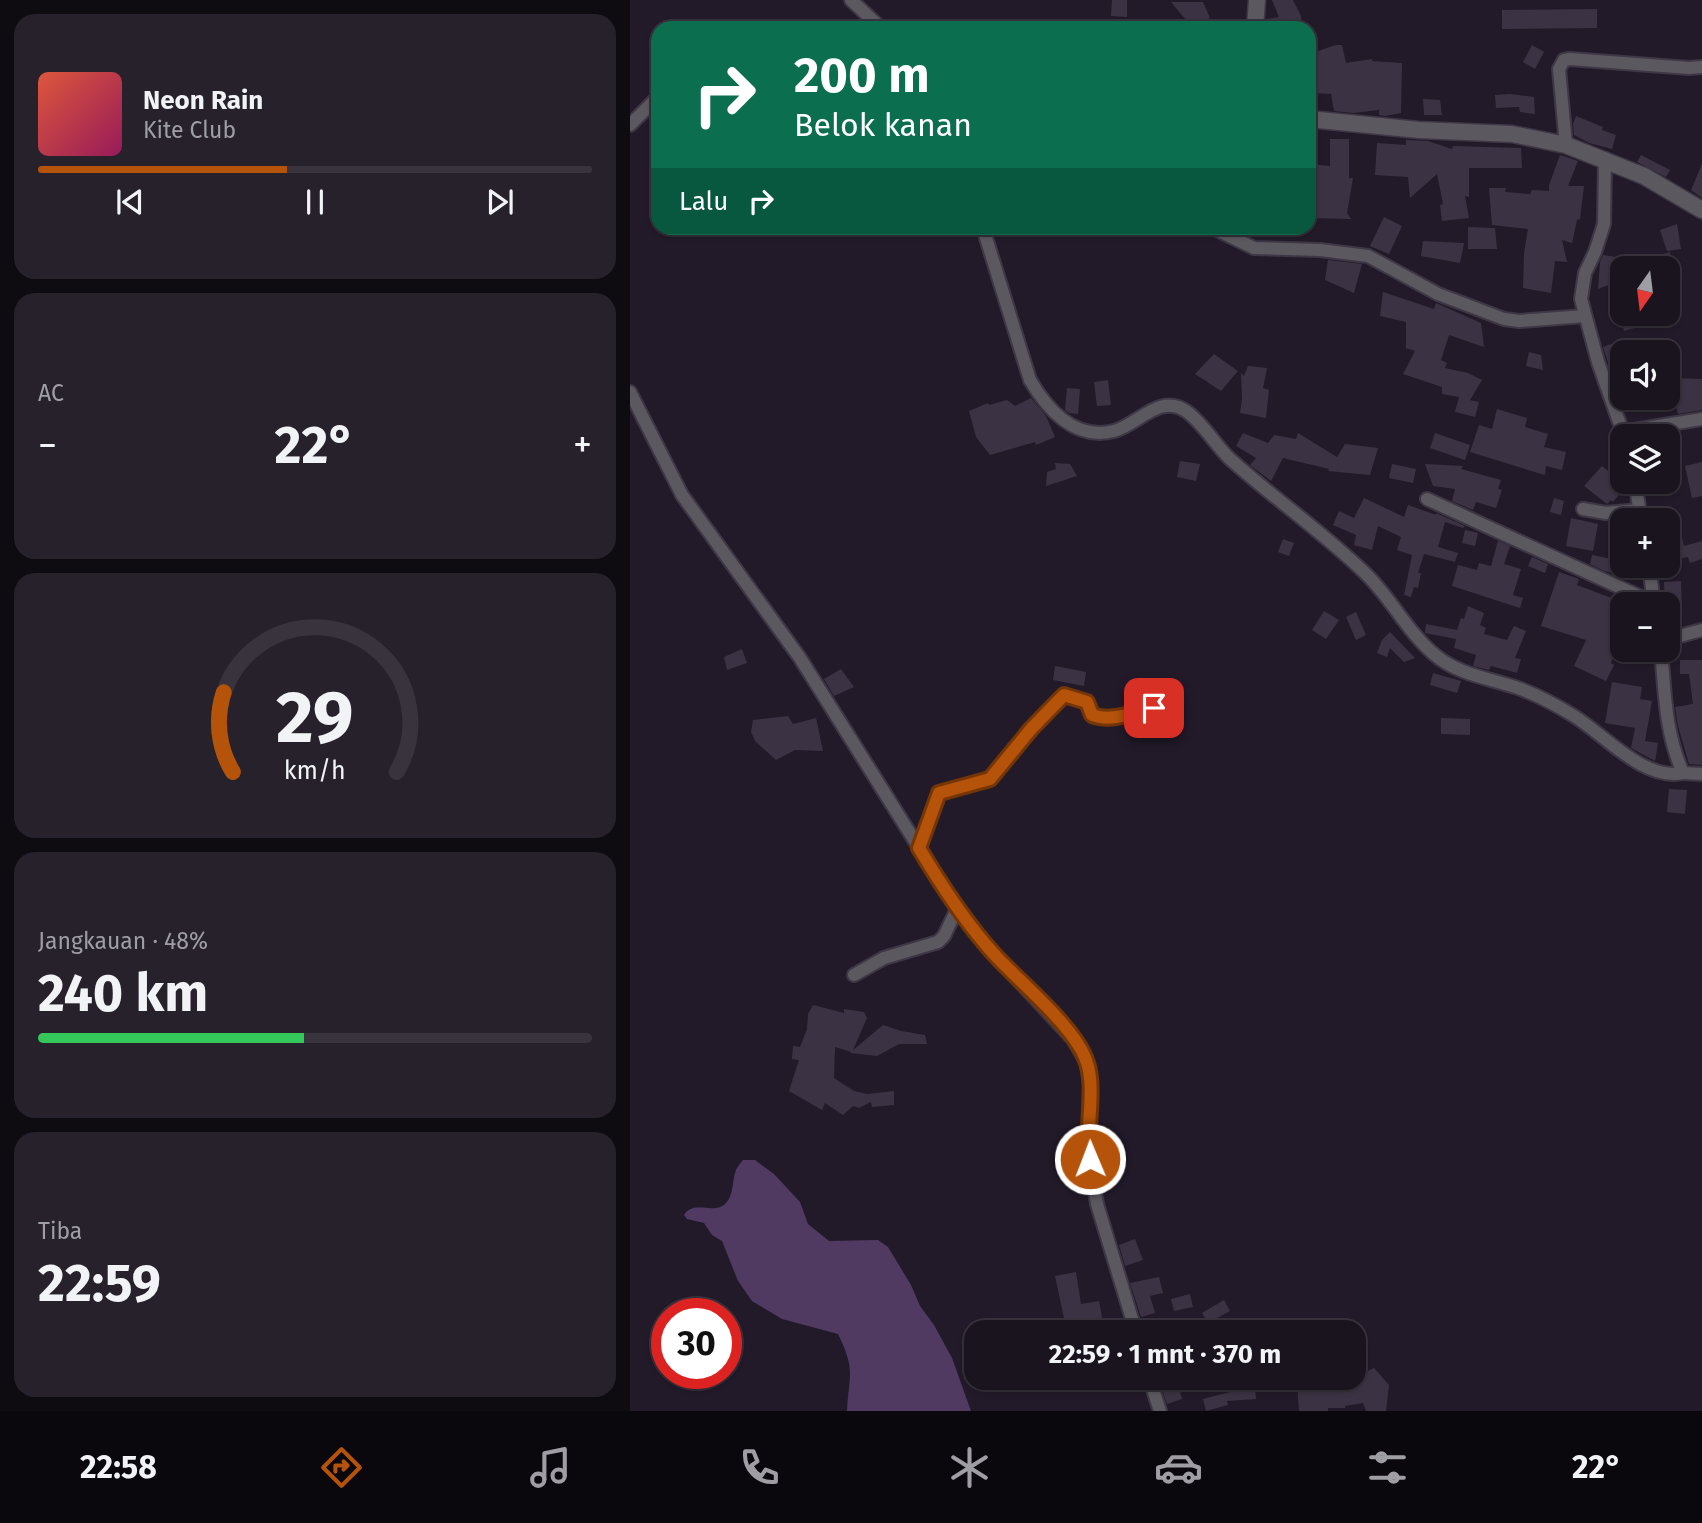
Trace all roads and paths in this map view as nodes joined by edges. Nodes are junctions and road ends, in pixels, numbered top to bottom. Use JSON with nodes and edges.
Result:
{"nodes":[{"id":1,"x":851,"y":0,"type":"edge"},
{"id":2,"x":1257,"y":0,"type":"edge"},
{"id":3,"x":874,"y":21,"type":"edge"},
{"id":4,"x":1256,"y":21,"type":"edge"},
{"id":5,"x":1702,"y":67,"type":"edge"},
{"id":6,"x":651,"y":104,"type":"edge"},
{"id":7,"x":1316,"y":120,"type":"edge"},
{"id":8,"x":630,"y":124,"type":"edge"},
{"id":9,"x":1566,"y":145,"type":"junction"},
{"id":10,"x":1605,"y":159,"type":"junction"},
{"id":11,"x":1702,"y":210,"type":"edge"},
{"id":12,"x":985,"y":235,"type":"edge"},
{"id":13,"x":1227,"y":235,"type":"edge"},
{"id":14,"x":1584,"y":316,"type":"junction"},
{"id":15,"x":630,"y":392,"type":"edge"},
{"id":16,"x":1702,"y":419,"type":"edge"},
{"id":17,"x":1620,"y":424,"type":"edge"},
{"id":18,"x":1676,"y":424,"type":"edge"},
{"id":19,"x":1427,"y":499,"type":"dead end"},
{"id":20,"x":1583,"y":509,"type":"dead end"},
{"id":21,"x":1610,"y":513,"type":"edge"},
{"id":22,"x":1630,"y":592,"type":"edge"},
{"id":23,"x":1702,"y":630,"type":"edge"},
{"id":24,"x":1680,"y":636,"type":"edge"},
{"id":25,"x":1662,"y":662,"type":"edge"},
{"id":26,"x":1170,"y":705,"type":"dead end"},
{"id":27,"x":1683,"y":773,"type":"junction"},
{"id":28,"x":1702,"y":774,"type":"edge"},
{"id":29,"x":919,"y":848,"type":"junction"},
{"id":30,"x":958,"y":907,"type":"junction"},
{"id":31,"x":855,"y":975,"type":"dead end"},
{"id":32,"x":1132,"y":1320,"type":"edge"},
{"id":33,"x":1153,"y":1390,"type":"edge"},
{"id":34,"x":1160,"y":1411,"type":"edge"}],
"edges":[{"from":1,"to":3,"type":"street"},
{"from":2,"to":4,"type":"street"},
{"from":5,"to":9,"type":"street"},
{"from":6,"to":8,"type":"street"},
{"from":7,"to":9,"type":"street"},
{"from":9,"to":10,"type":"street"},
{"from":10,"to":11,"type":"street"},
{"from":10,"to":14,"type":"street"},
{"from":12,"to":27,"type":"street"},
{"from":13,"to":14,"type":"street"},
{"from":14,"to":17,"type":"street"},
{"from":15,"to":29,"type":"street"},
{"from":16,"to":18,"type":"street"},
{"from":19,"to":22,"type":"street"},
{"from":20,"to":21,"type":"street"},
{"from":23,"to":24,"type":"street"},
{"from":25,"to":27,"type":"street"},
{"from":26,"to":29,"type":"street"},
{"from":27,"to":28,"type":"street"},
{"from":29,"to":30,"type":"street"},
{"from":30,"to":31,"type":"street"},
{"from":30,"to":32,"type":"street"},
{"from":33,"to":34,"type":"street"}]}
